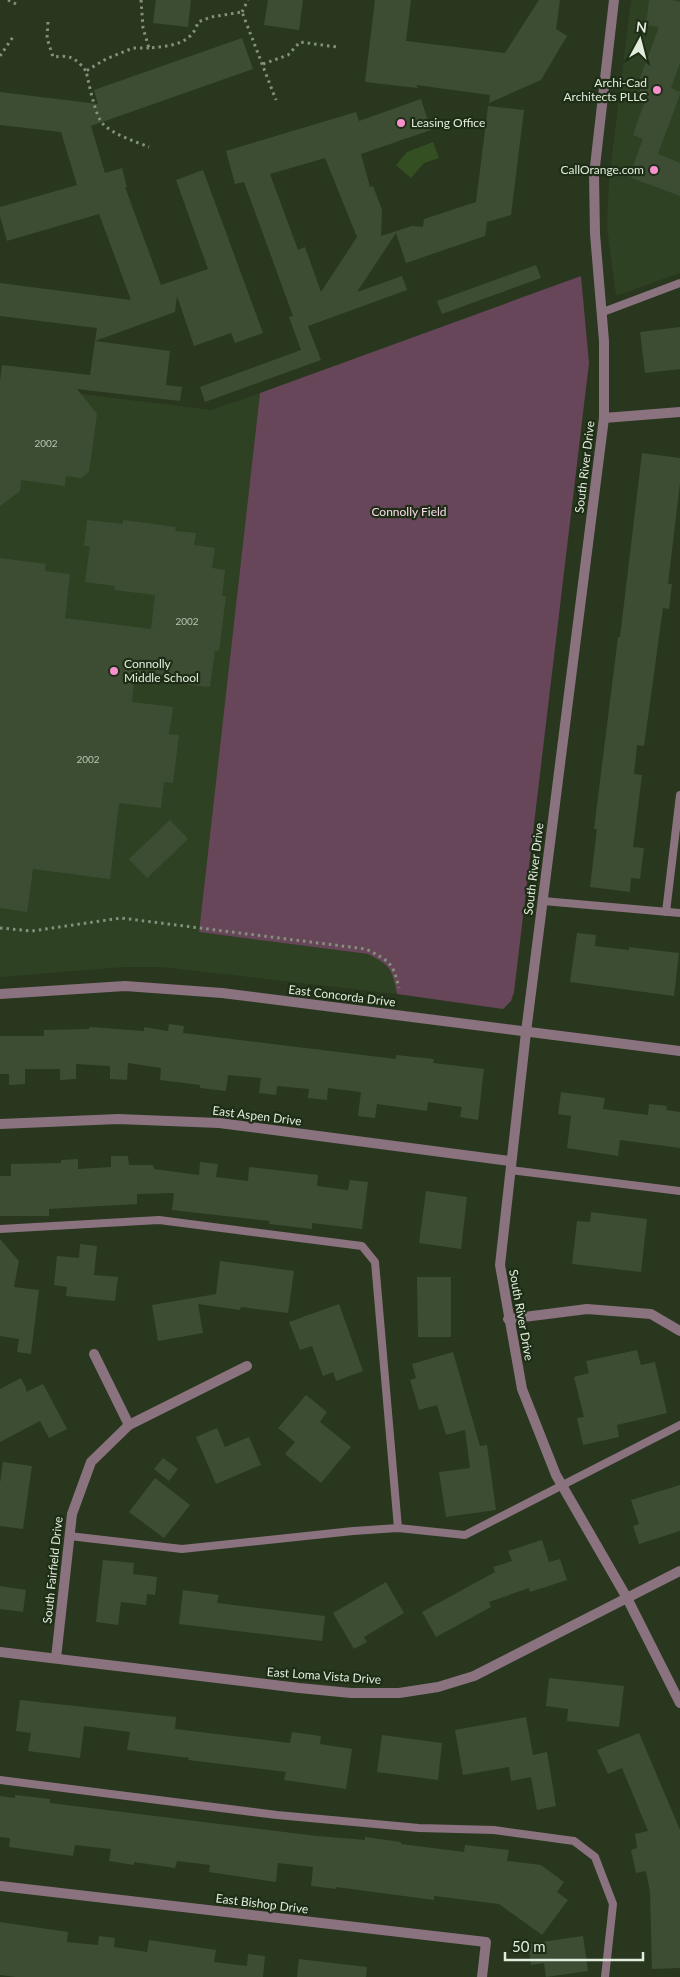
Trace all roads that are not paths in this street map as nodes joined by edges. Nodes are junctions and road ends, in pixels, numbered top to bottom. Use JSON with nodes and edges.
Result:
{"nodes":[{"id":1,"x":614,"y":0,"type":"edge"},
{"id":2,"x":680,"y":283,"type":"edge"},
{"id":3,"x":602,"y":312,"type":"junction"},
{"id":4,"x":680,"y":412,"type":"edge"},
{"id":5,"x":604,"y":418,"type":"junction"},
{"id":6,"x":680,"y":795,"type":"edge"},
{"id":7,"x":543,"y":901,"type":"junction"},
{"id":8,"x":666,"y":912,"type":"junction"},
{"id":9,"x":680,"y":913,"type":"edge"},
{"id":10,"x":0,"y":994,"type":"edge"},
{"id":11,"x":526,"y":1032,"type":"junction"},
{"id":12,"x":680,"y":1051,"type":"edge"},
{"id":13,"x":0,"y":1124,"type":"edge"},
{"id":14,"x":510,"y":1165,"type":"junction"},
{"id":15,"x":680,"y":1191,"type":"edge"},
{"id":16,"x":0,"y":1229,"type":"edge"},
{"id":17,"x":508,"y":1319,"type":"junction"},
{"id":18,"x":680,"y":1331,"type":"edge"},
{"id":19,"x":94,"y":1354,"type":"dead end"},
{"id":20,"x":247,"y":1366,"type":"dead end"},
{"id":21,"x":129,"y":1425,"type":"junction"},
{"id":22,"x":680,"y":1425,"type":"edge"},
{"id":23,"x":563,"y":1486,"type":"junction"},
{"id":24,"x":398,"y":1528,"type":"junction"},
{"id":25,"x":69,"y":1536,"type":"junction"},
{"id":26,"x":680,"y":1571,"type":"edge"},
{"id":27,"x":627,"y":1598,"type":"junction"},
{"id":28,"x":0,"y":1652,"type":"edge"},
{"id":29,"x":56,"y":1658,"type":"junction"},
{"id":30,"x":680,"y":1703,"type":"edge"},
{"id":31,"x":0,"y":1780,"type":"edge"},
{"id":32,"x":0,"y":1886,"type":"edge"},
{"id":33,"x":482,"y":1977,"type":"edge"},
{"id":34,"x":605,"y":1977,"type":"edge"}],
"edges":[{"from":1,"to":3,"type":"street","name":"South River Drive"},
{"from":2,"to":3,"type":"lane"},
{"from":3,"to":5,"type":"street","name":"South River Drive"},
{"from":4,"to":5,"type":"street"},
{"from":5,"to":7,"type":"street","name":"South River Drive"},
{"from":6,"to":8,"type":"lane"},
{"from":7,"to":8,"type":"lane"},
{"from":7,"to":11,"type":"street","name":"South River Drive"},
{"from":8,"to":9,"type":"lane"},
{"from":10,"to":11,"type":"street","name":"East Concorda Drive"},
{"from":11,"to":12,"type":"street","name":"East Concorda Drive"},
{"from":11,"to":14,"type":"street","name":"South River Drive"},
{"from":13,"to":14,"type":"street","name":"East Aspen Drive"},
{"from":14,"to":15,"type":"lane"},
{"from":14,"to":17,"type":"street","name":"South River Drive"},
{"from":16,"to":24,"type":"lane"},
{"from":17,"to":18,"type":"street"},
{"from":17,"to":23,"type":"street","name":"South River Drive"},
{"from":19,"to":21,"type":"street"},
{"from":20,"to":21,"type":"street","name":"South Fairfield Drive"},
{"from":21,"to":25,"type":"street","name":"South Fairfield Drive"},
{"from":22,"to":23,"type":"lane"},
{"from":23,"to":24,"type":"lane"},
{"from":23,"to":27,"type":"street","name":"South River Drive"},
{"from":24,"to":25,"type":"lane"},
{"from":25,"to":29,"type":"street","name":"South Fairfield Drive"},
{"from":26,"to":27,"type":"street","name":"East Loma Vista Drive"},
{"from":27,"to":29,"type":"street","name":"East Loma Vista Drive"},
{"from":27,"to":30,"type":"street","name":"South River Drive"},
{"from":28,"to":29,"type":"street","name":"East Loma Vista Drive"},
{"from":31,"to":34,"type":"lane"},
{"from":32,"to":33,"type":"street","name":"East Bishop Drive"}]}
